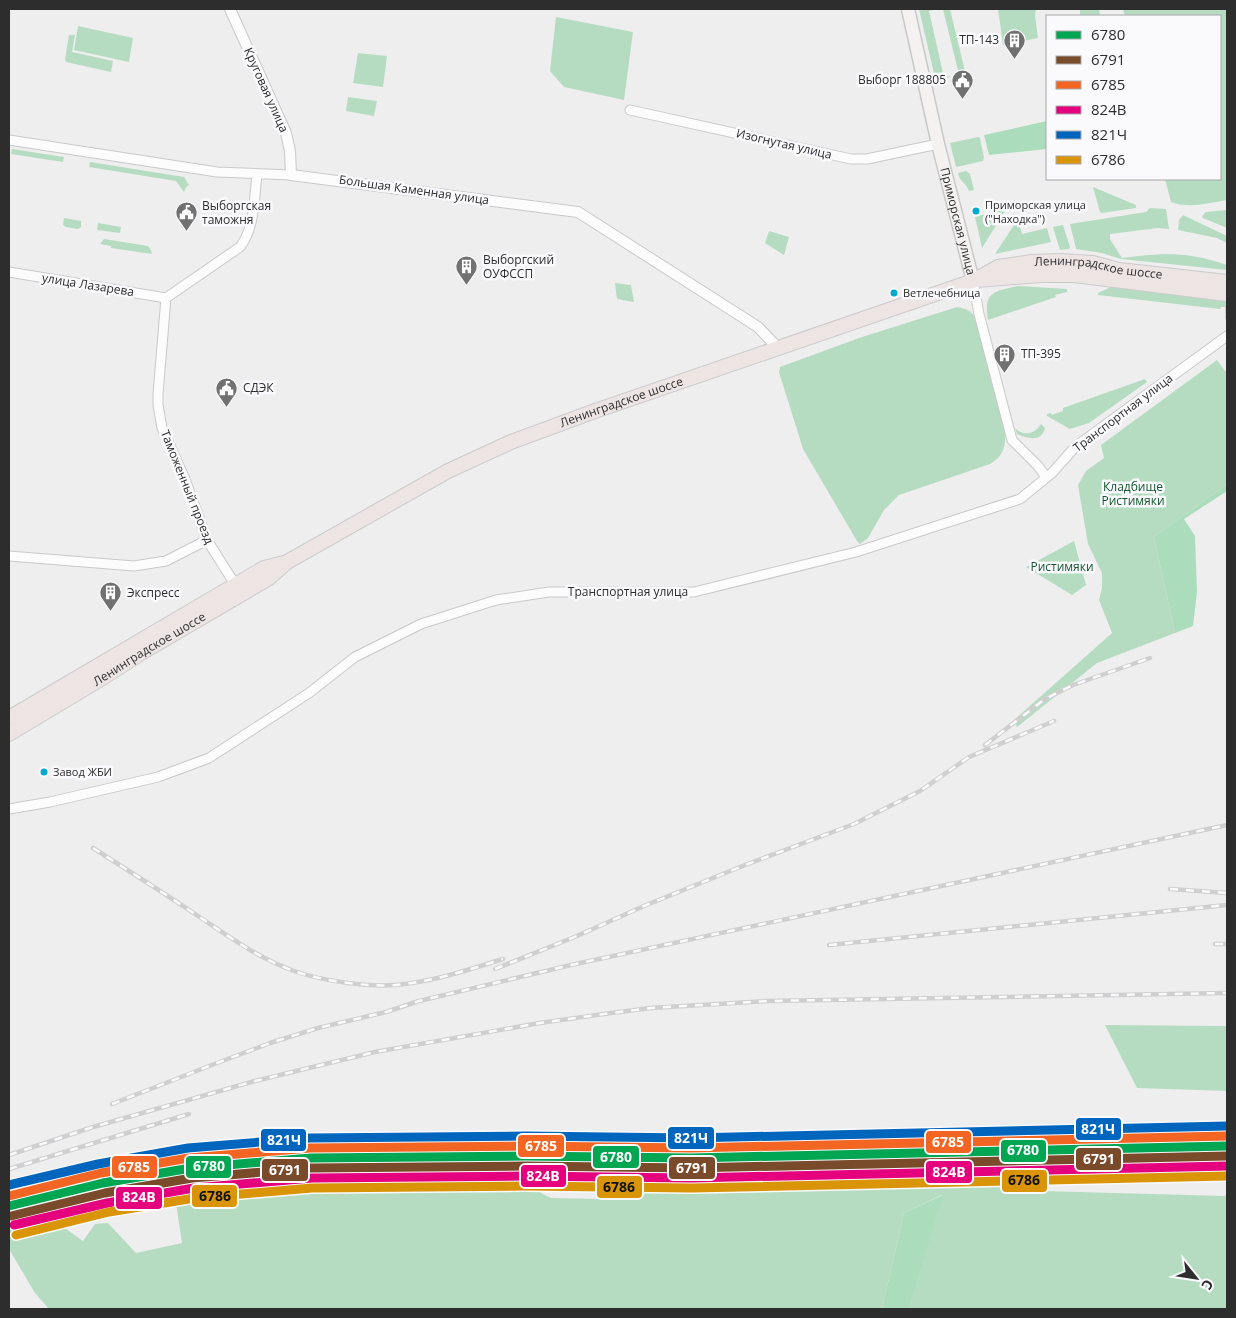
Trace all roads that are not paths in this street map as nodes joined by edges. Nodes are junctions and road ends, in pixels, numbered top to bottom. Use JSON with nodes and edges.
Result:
{"nodes":[{"id":1,"x":230,"y":9,"type":"edge"},
{"id":2,"x":908,"y":9,"type":"edge"},
{"id":3,"x":630,"y":110,"type":"dead end"},
{"id":4,"x":9,"y":140,"type":"edge"},
{"id":5,"x":938,"y":144,"type":"junction"},
{"id":6,"x":257,"y":175,"type":"junction"},
{"id":7,"x":291,"y":175,"type":"junction"},
{"id":8,"x":9,"y":272,"type":"edge"},
{"id":9,"x":973,"y":280,"type":"junction"},
{"id":10,"x":1227,"y":282,"type":"edge"},
{"id":11,"x":1227,"y":294,"type":"edge"},
{"id":12,"x":166,"y":298,"type":"junction"},
{"id":13,"x":1227,"y":336,"type":"edge"},
{"id":14,"x":778,"y":348,"type":"junction"},
{"id":15,"x":1046,"y":477,"type":"junction"},
{"id":16,"x":207,"y":540,"type":"junction"},
{"id":17,"x":9,"y":556,"type":"edge"},
{"id":18,"x":238,"y":590,"type":"junction"},
{"id":19,"x":9,"y":718,"type":"edge"},
{"id":20,"x":9,"y":734,"type":"edge"},
{"id":21,"x":9,"y":809,"type":"edge"}],
"edges":[{"from":1,"to":7,"type":"street","name":"Круговая улица"},
{"from":2,"to":5,"type":"main road","name":"Приморская улица"},
{"from":3,"to":5,"type":"street","name":"Изогнутая улица"},
{"from":4,"to":6,"type":"street","name":"Большая Каменная улица"},
{"from":5,"to":9,"type":"main road","name":"Приморская улица"},
{"from":6,"to":7,"type":"street","name":"Большая Каменная улица"},
{"from":6,"to":12,"type":"street"},
{"from":7,"to":14,"type":"street","name":"Большая Каменная улица"},
{"from":8,"to":12,"type":"street","name":"улица Лазарева"},
{"from":9,"to":10,"type":"main road","name":"Ленинградское шоссе"},
{"from":9,"to":11,"type":"main road","name":"Ленинградское шоссе"},
{"from":9,"to":14,"type":"main road","name":"Ленинградское шоссе"},
{"from":9,"to":15,"type":"street","name":"Приморская улица"},
{"from":12,"to":16,"type":"street","name":"Таможенный проезд"},
{"from":13,"to":15,"type":"street","name":"Транспортная улица"},
{"from":14,"to":18,"type":"main road","name":"Ленинградское шоссе"},
{"from":15,"to":21,"type":"street","name":"Транспортная улица"},
{"from":16,"to":17,"type":"street"},
{"from":16,"to":18,"type":"street","name":"Таможенный проезд"},
{"from":18,"to":19,"type":"main road","name":"Ленинградское шоссе"},
{"from":18,"to":20,"type":"main road","name":"Ленинградское шоссе"}]}
